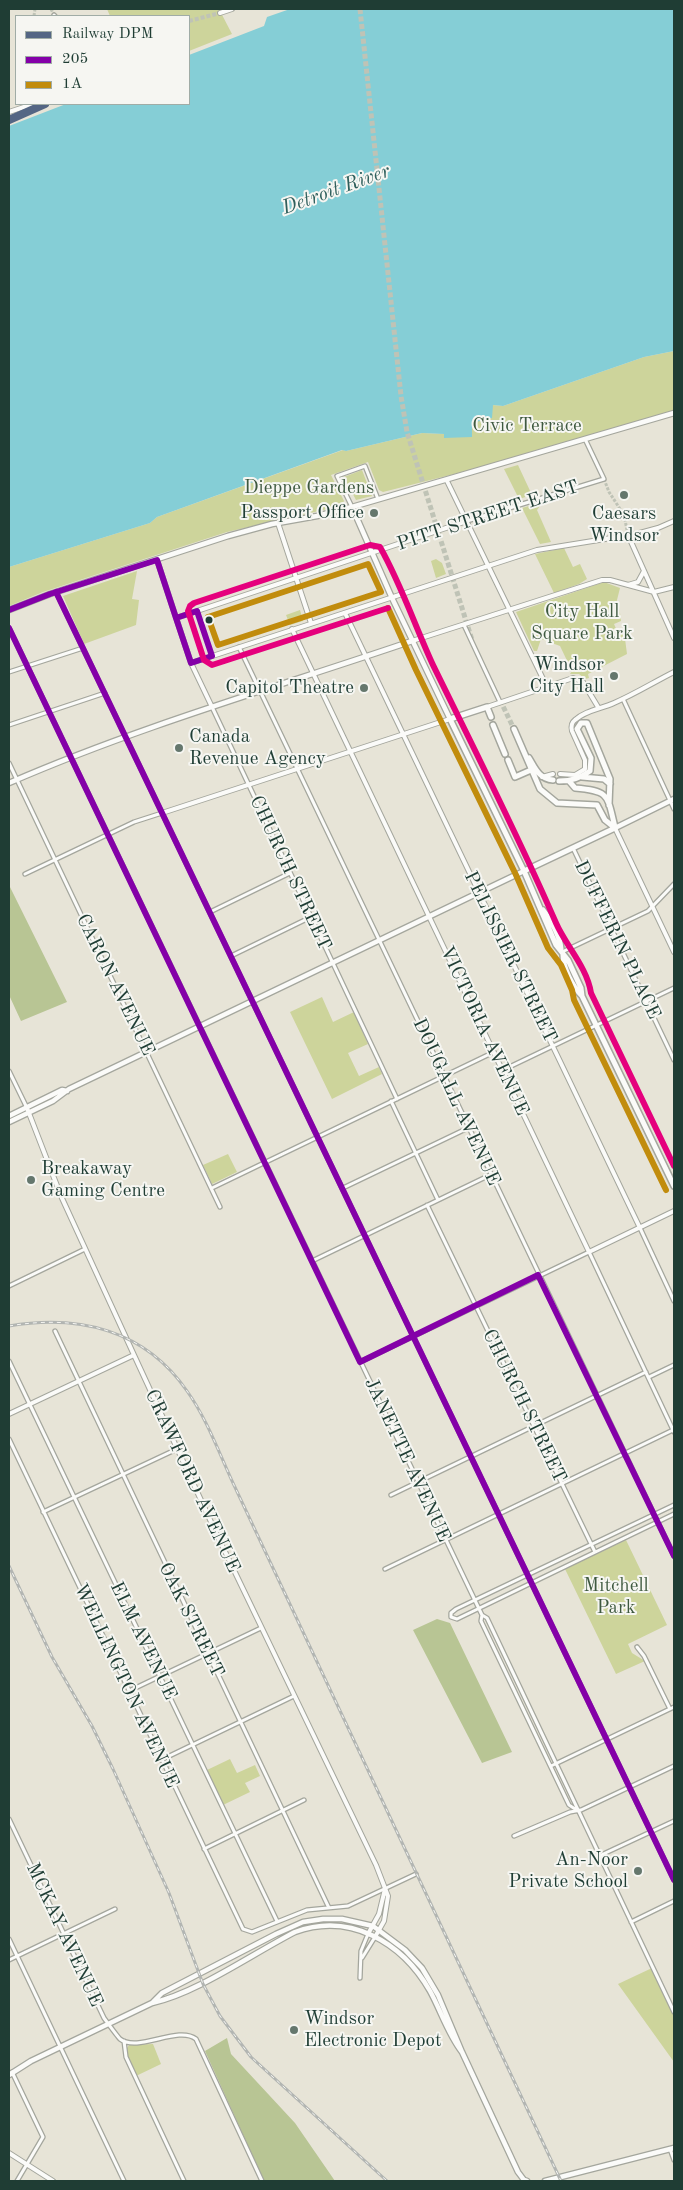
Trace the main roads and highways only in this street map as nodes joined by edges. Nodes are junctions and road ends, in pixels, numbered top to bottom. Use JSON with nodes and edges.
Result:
{"nodes":[{"id":1,"x":674,"y":413,"type":"edge"},
{"id":2,"x":352,"y":507,"type":"junction"},
{"id":3,"x":9,"y":610,"type":"edge"},
{"id":4,"x":412,"y":641,"type":"junction"},
{"id":5,"x":491,"y":717,"type":"dead end"},
{"id":6,"x":450,"y":718,"type":"junction"},
{"id":7,"x":494,"y":725,"type":"dead end"},
{"id":8,"x":514,"y":729,"type":"tunnel mouth"},
{"id":9,"x":526,"y":753,"type":"junction"},
{"id":10,"x":505,"y":754,"type":"dead end"},
{"id":11,"x":508,"y":760,"type":"dead end"},
{"id":12,"x":531,"y":770,"type":"junction"},
{"id":13,"x":582,"y":777,"type":"junction"},
{"id":14,"x":553,"y":780,"type":"dead end"},
{"id":15,"x":559,"y":780,"type":"dead end"},
{"id":16,"x":569,"y":781,"type":"junction"},
{"id":17,"x":9,"y":783,"type":"edge"},
{"id":18,"x":611,"y":784,"type":"junction"},
{"id":19,"x":672,"y":800,"type":"edge"},
{"id":20,"x":609,"y":805,"type":"junction"},
{"id":21,"x":615,"y":828,"type":"junction"},
{"id":22,"x":524,"y":871,"type":"junction"},
{"id":23,"x":66,"y":1091,"type":"junction"},
{"id":24,"x":9,"y":1116,"type":"edge"},
{"id":25,"x":9,"y":1122,"type":"edge"},
{"id":26,"x":674,"y":1186,"type":"edge"},
{"id":27,"x":152,"y":2003,"type":"junction"},
{"id":28,"x":462,"y":2052,"type":"junction"},
{"id":29,"x":10,"y":2074,"type":"edge"},
{"id":30,"x":672,"y":2149,"type":"edge"},
{"id":31,"x":528,"y":2181,"type":"edge"},
{"id":32,"x":545,"y":2181,"type":"edge"}],
"edges":[{"from":1,"to":2,"type":"main road"},
{"from":2,"to":3,"type":"main road"},
{"from":2,"to":4,"type":"main road"},
{"from":4,"to":6,"type":"main road"},
{"from":4,"to":17,"type":"main road"},
{"from":5,"to":6,"type":"main road"},
{"from":6,"to":22,"type":"main road"},
{"from":7,"to":10,"type":"main road"},
{"from":8,"to":9,"type":"main road"},
{"from":9,"to":12,"type":"main road"},
{"from":9,"to":14,"type":"main road"},
{"from":11,"to":12,"type":"main road"},
{"from":12,"to":21,"type":"main road"},
{"from":13,"to":16,"type":"main road"},
{"from":13,"to":18,"type":"main road"},
{"from":13,"to":18,"type":"main road"},
{"from":15,"to":16,"type":"main road"},
{"from":16,"to":20,"type":"main road"},
{"from":18,"to":20,"type":"main road"},
{"from":19,"to":21,"type":"main road"},
{"from":20,"to":21,"type":"main road"},
{"from":21,"to":22,"type":"main road"},
{"from":22,"to":23,"type":"main road"},
{"from":22,"to":26,"type":"main road"},
{"from":23,"to":24,"type":"main road"},
{"from":23,"to":25,"type":"main road"},
{"from":27,"to":28,"type":"main road"},
{"from":27,"to":28,"type":"main road"},
{"from":27,"to":29,"type":"main road"},
{"from":28,"to":31,"type":"main road"},
{"from":30,"to":32,"type":"main road"}]}
